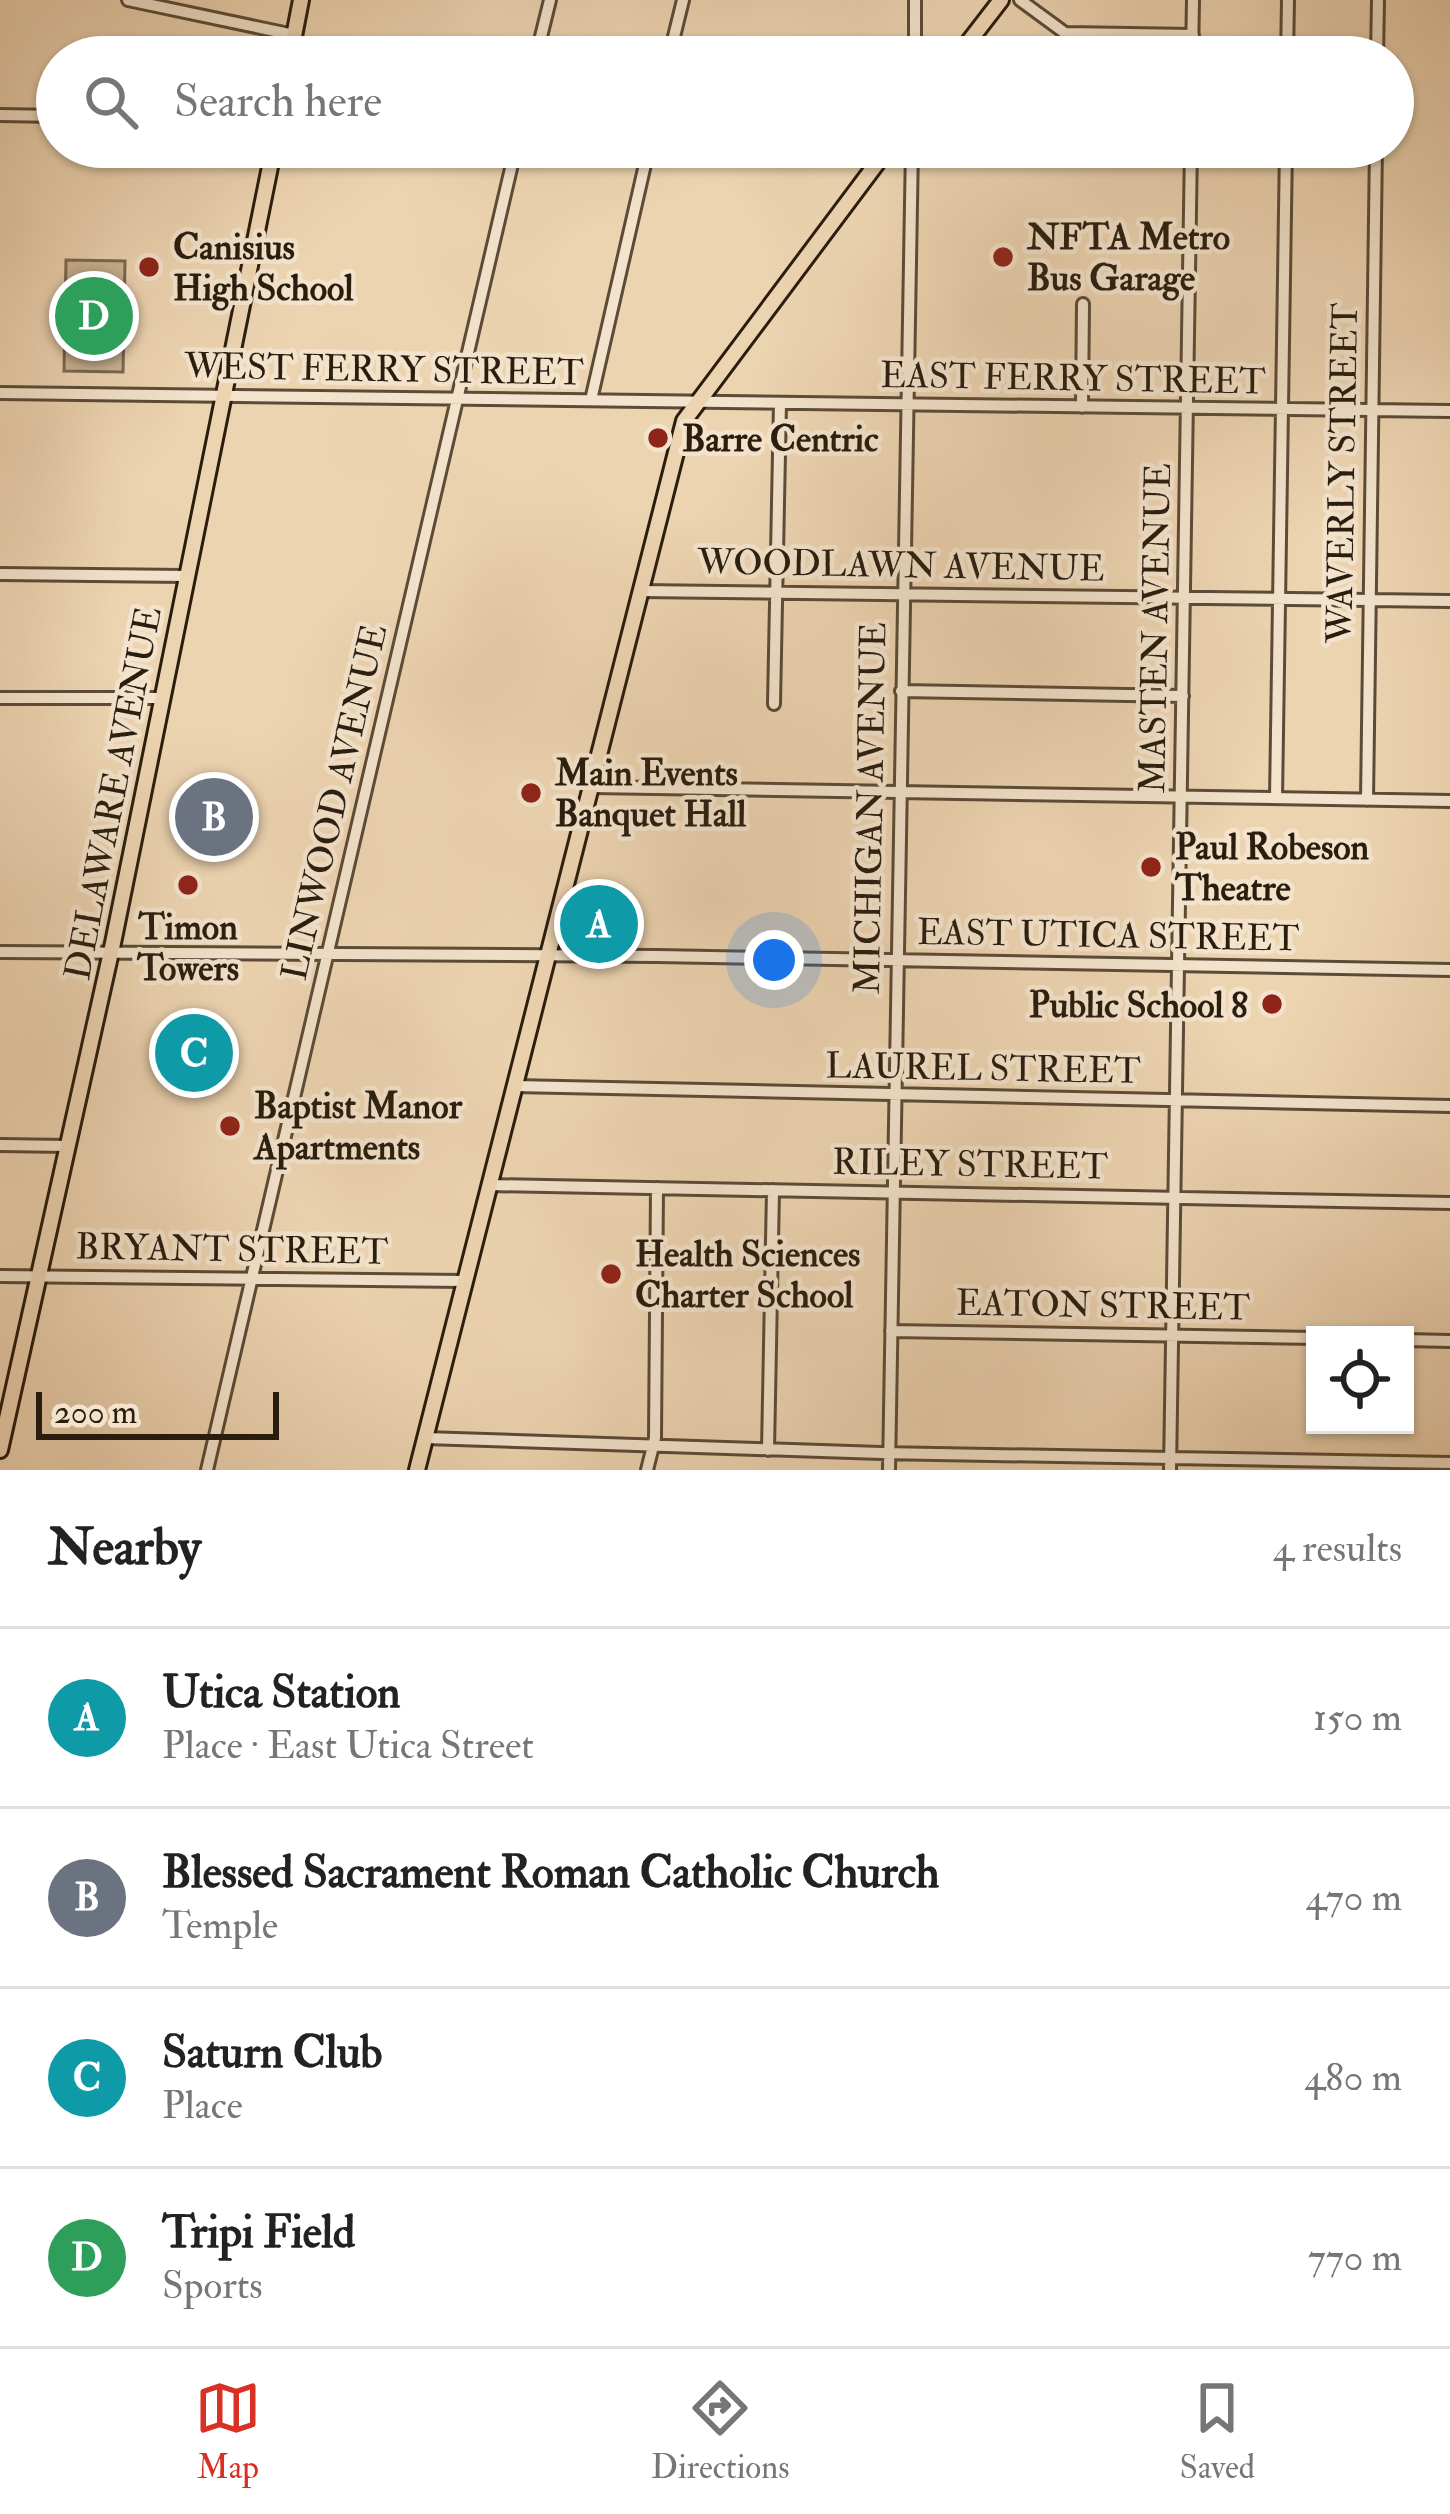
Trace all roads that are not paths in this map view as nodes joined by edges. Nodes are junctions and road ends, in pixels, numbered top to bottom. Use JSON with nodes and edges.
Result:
{"nodes":[{"id":1,"x":128,"y":0,"type":"edge"},
{"id":2,"x":302,"y":0,"type":"edge"},
{"id":3,"x":550,"y":0,"type":"edge"},
{"id":4,"x":682,"y":0,"type":"edge"},
{"id":5,"x":915,"y":0,"type":"edge"},
{"id":6,"x":1001,"y":0,"type":"edge"},
{"id":7,"x":1020,"y":0,"type":"edge"},
{"id":8,"x":1193,"y":0,"type":"edge"},
{"id":9,"x":1288,"y":0,"type":"edge"},
{"id":10,"x":1378,"y":0,"type":"edge"},
{"id":11,"x":294,"y":35,"type":"joint"},
{"id":12,"x":1193,"y":35,"type":"joint"},
{"id":13,"x":541,"y":36,"type":"edge"},
{"id":14,"x":674,"y":36,"type":"edge"},
{"id":15,"x":915,"y":36,"type":"edge"},
{"id":16,"x":973,"y":36,"type":"edge"},
{"id":17,"x":1287,"y":36,"type":"edge"},
{"id":18,"x":1377,"y":36,"type":"edge"},
{"id":19,"x":0,"y":115,"type":"edge"},
{"id":20,"x":36,"y":116,"type":"edge"},
{"id":21,"x":270,"y":168,"type":"edge"},
{"id":22,"x":511,"y":168,"type":"edge"},
{"id":23,"x":644,"y":168,"type":"edge"},
{"id":24,"x":873,"y":168,"type":"edge"},
{"id":25,"x":912,"y":168,"type":"edge"},
{"id":26,"x":1191,"y":168,"type":"edge"},
{"id":27,"x":1286,"y":168,"type":"edge"},
{"id":28,"x":1376,"y":168,"type":"edge"},
{"id":29,"x":1083,"y":304,"type":"dead end"},
{"id":30,"x":0,"y":393,"type":"edge"},
{"id":31,"x":224,"y":396,"type":"junction"},
{"id":32,"x":459,"y":399,"type":"junction"},
{"id":33,"x":591,"y":400,"type":"junction"},
{"id":34,"x":695,"y":402,"type":"junction"},
{"id":35,"x":780,"y":403,"type":"junction"},
{"id":36,"x":907,"y":405,"type":"junction"},
{"id":37,"x":1082,"y":407,"type":"junction"},
{"id":38,"x":1187,"y":408,"type":"junction"},
{"id":39,"x":1282,"y":409,"type":"junction"},
{"id":40,"x":1372,"y":410,"type":"junction"},
{"id":41,"x":1450,"y":411,"type":"edge"},
{"id":42,"x":0,"y":574,"type":"edge"},
{"id":43,"x":186,"y":576,"type":"junction"},
{"id":44,"x":640,"y":591,"type":"junction"},
{"id":45,"x":776,"y":593,"type":"junction"},
{"id":46,"x":903,"y":594,"type":"junction"},
{"id":47,"x":1184,"y":598,"type":"junction"},
{"id":48,"x":1279,"y":598,"type":"junction"},
{"id":49,"x":1370,"y":600,"type":"junction"},
{"id":50,"x":1450,"y":601,"type":"edge"},
{"id":51,"x":901,"y":691,"type":"junction"},
{"id":52,"x":1183,"y":696,"type":"junction"},
{"id":53,"x":0,"y":698,"type":"edge"},
{"id":54,"x":161,"y":698,"type":"junction"},
{"id":55,"x":774,"y":704,"type":"dead end"},
{"id":56,"x":592,"y":787,"type":"junction"},
{"id":57,"x":899,"y":792,"type":"junction"},
{"id":58,"x":1181,"y":796,"type":"junction"},
{"id":59,"x":1276,"y":798,"type":"junction"},
{"id":60,"x":1367,"y":800,"type":"junction"},
{"id":61,"x":1450,"y":801,"type":"edge"},
{"id":62,"x":0,"y":952,"type":"edge"},
{"id":63,"x":111,"y":953,"type":"junction"},
{"id":64,"x":328,"y":955,"type":"junction"},
{"id":65,"x":549,"y":956,"type":"junction"},
{"id":66,"x":896,"y":960,"type":"junction"},
{"id":67,"x":1179,"y":965,"type":"junction"},
{"id":68,"x":1450,"y":970,"type":"edge"},
{"id":69,"x":514,"y":1086,"type":"junction"},
{"id":70,"x":894,"y":1094,"type":"junction"},
{"id":71,"x":1177,"y":1101,"type":"junction"},
{"id":72,"x":1450,"y":1106,"type":"edge"},
{"id":73,"x":0,"y":1145,"type":"edge"},
{"id":74,"x":67,"y":1146,"type":"junction"},
{"id":75,"x":489,"y":1185,"type":"junction"},
{"id":76,"x":657,"y":1188,"type":"junction"},
{"id":77,"x":772,"y":1190,"type":"junction"},
{"id":78,"x":893,"y":1192,"type":"junction"},
{"id":79,"x":1174,"y":1197,"type":"junction"},
{"id":80,"x":1450,"y":1203,"type":"edge"},
{"id":81,"x":0,"y":1276,"type":"edge"},
{"id":82,"x":38,"y":1276,"type":"junction"},
{"id":83,"x":250,"y":1278,"type":"junction"},
{"id":84,"x":464,"y":1281,"type":"junction"},
{"id":85,"x":891,"y":1331,"type":"junction"},
{"id":86,"x":1172,"y":1336,"type":"junction"},
{"id":87,"x":1306,"y":1338,"type":"edge"},
{"id":88,"x":1414,"y":1340,"type":"edge"},
{"id":89,"x":1450,"y":1341,"type":"edge"},
{"id":90,"x":425,"y":1438,"type":"junction"},
{"id":91,"x":653,"y":1446,"type":"junction"},
{"id":92,"x":0,"y":1450,"type":"edge"},
{"id":93,"x":768,"y":1450,"type":"junction"},
{"id":94,"x":889,"y":1453,"type":"junction"},
{"id":95,"x":1450,"y":1463,"type":"edge"},
{"id":96,"x":1170,"y":1464,"type":"edge"},
{"id":97,"x":207,"y":1470,"type":"edge"},
{"id":98,"x":417,"y":1470,"type":"edge"},
{"id":99,"x":647,"y":1470,"type":"edge"},
{"id":100,"x":889,"y":1470,"type":"edge"}],
"edges":[{"from":1,"to":11,"type":"street"},
{"from":2,"to":11,"type":"main road"},
{"from":3,"to":13,"type":"street"},
{"from":4,"to":14,"type":"street"},
{"from":5,"to":15,"type":"street"},
{"from":6,"to":16,"type":"main road"},
{"from":7,"to":12,"type":"street"},
{"from":8,"to":12,"type":"street"},
{"from":9,"to":17,"type":"street"},
{"from":10,"to":18,"type":"street"},
{"from":19,"to":20,"type":"street"},
{"from":21,"to":31,"type":"main road","name":"DELAWARE AVENUE"},
{"from":22,"to":32,"type":"street","name":"LINWOOD AVENUE"},
{"from":23,"to":33,"type":"street"},
{"from":24,"to":34,"type":"main road"},
{"from":25,"to":36,"type":"street","name":"MICHIGAN AVENUE"},
{"from":26,"to":38,"type":"street","name":"MASTEN AVENUE"},
{"from":27,"to":39,"type":"street"},
{"from":28,"to":40,"type":"street","name":"WAVERLY STREET"},
{"from":29,"to":37,"type":"street"},
{"from":30,"to":31,"type":"street","name":"WEST FERRY STREET"},
{"from":31,"to":32,"type":"street","name":"WEST FERRY STREET"},
{"from":31,"to":43,"type":"main road","name":"DELAWARE AVENUE"},
{"from":32,"to":33,"type":"street","name":"WEST FERRY STREET"},
{"from":32,"to":64,"type":"street","name":"LINWOOD AVENUE"},
{"from":33,"to":34,"type":"street","name":"WEST FERRY STREET"},
{"from":34,"to":35,"type":"street","name":"EAST FERRY STREET"},
{"from":34,"to":44,"type":"main road"},
{"from":35,"to":36,"type":"street","name":"EAST FERRY STREET"},
{"from":35,"to":45,"type":"street"},
{"from":36,"to":37,"type":"street","name":"EAST FERRY STREET"},
{"from":36,"to":46,"type":"street","name":"MICHIGAN AVENUE"},
{"from":37,"to":38,"type":"street","name":"EAST FERRY STREET"},
{"from":38,"to":39,"type":"street","name":"EAST FERRY STREET"},
{"from":38,"to":47,"type":"street","name":"MASTEN AVENUE"},
{"from":39,"to":40,"type":"street","name":"EAST FERRY STREET"},
{"from":39,"to":48,"type":"street"},
{"from":40,"to":41,"type":"street","name":"EAST FERRY STREET"},
{"from":40,"to":49,"type":"street","name":"WAVERLY STREET"},
{"from":42,"to":43,"type":"street"},
{"from":43,"to":54,"type":"main road","name":"DELAWARE AVENUE"},
{"from":44,"to":45,"type":"street","name":"WOODLAWN AVENUE"},
{"from":44,"to":56,"type":"main road"},
{"from":45,"to":46,"type":"street","name":"WOODLAWN AVENUE"},
{"from":45,"to":55,"type":"street"},
{"from":46,"to":47,"type":"street","name":"WOODLAWN AVENUE"},
{"from":46,"to":51,"type":"street","name":"MICHIGAN AVENUE"},
{"from":47,"to":48,"type":"street","name":"WOODLAWN AVENUE"},
{"from":47,"to":52,"type":"street","name":"MASTEN AVENUE"},
{"from":48,"to":49,"type":"street","name":"WOODLAWN AVENUE"},
{"from":48,"to":59,"type":"street"},
{"from":49,"to":50,"type":"street","name":"WOODLAWN AVENUE"},
{"from":49,"to":60,"type":"street","name":"WAVERLY STREET"},
{"from":51,"to":52,"type":"street"},
{"from":51,"to":57,"type":"street","name":"MICHIGAN AVENUE"},
{"from":52,"to":58,"type":"street","name":"MASTEN AVENUE"},
{"from":53,"to":54,"type":"street"},
{"from":54,"to":63,"type":"main road","name":"DELAWARE AVENUE"},
{"from":56,"to":57,"type":"street"},
{"from":56,"to":65,"type":"main road"},
{"from":57,"to":58,"type":"street"},
{"from":57,"to":66,"type":"street","name":"MICHIGAN AVENUE"},
{"from":58,"to":59,"type":"street"},
{"from":58,"to":67,"type":"street","name":"MASTEN AVENUE"},
{"from":59,"to":60,"type":"street"},
{"from":60,"to":61,"type":"street"},
{"from":62,"to":63,"type":"street","name":"EAST UTICA STREET"},
{"from":63,"to":64,"type":"street","name":"EAST UTICA STREET"},
{"from":63,"to":74,"type":"main road","name":"DELAWARE AVENUE"},
{"from":64,"to":65,"type":"street","name":"EAST UTICA STREET"},
{"from":64,"to":83,"type":"street","name":"LINWOOD AVENUE"},
{"from":65,"to":66,"type":"street","name":"EAST UTICA STREET"},
{"from":65,"to":69,"type":"main road"},
{"from":66,"to":67,"type":"street","name":"EAST UTICA STREET"},
{"from":66,"to":70,"type":"street","name":"MICHIGAN AVENUE"},
{"from":67,"to":68,"type":"street","name":"EAST UTICA STREET"},
{"from":67,"to":71,"type":"street","name":"MASTEN AVENUE"},
{"from":69,"to":70,"type":"street","name":"LAUREL STREET"},
{"from":69,"to":75,"type":"main road"},
{"from":70,"to":71,"type":"street","name":"LAUREL STREET"},
{"from":70,"to":78,"type":"street","name":"MICHIGAN AVENUE"},
{"from":71,"to":72,"type":"street","name":"LAUREL STREET"},
{"from":71,"to":79,"type":"street","name":"MASTEN AVENUE"},
{"from":73,"to":74,"type":"street"},
{"from":74,"to":82,"type":"main road","name":"DELAWARE AVENUE"},
{"from":75,"to":76,"type":"street","name":"RILEY STREET"},
{"from":75,"to":84,"type":"main road"},
{"from":76,"to":77,"type":"street","name":"RILEY STREET"},
{"from":76,"to":91,"type":"street"},
{"from":77,"to":78,"type":"street","name":"RILEY STREET"},
{"from":77,"to":93,"type":"street"},
{"from":78,"to":79,"type":"street","name":"RILEY STREET"},
{"from":78,"to":85,"type":"street","name":"MICHIGAN AVENUE"},
{"from":79,"to":80,"type":"street","name":"RILEY STREET"},
{"from":79,"to":86,"type":"street","name":"MASTEN AVENUE"},
{"from":81,"to":82,"type":"street","name":"BRYANT STREET"},
{"from":82,"to":83,"type":"street","name":"BRYANT STREET"},
{"from":82,"to":92,"type":"main road","name":"DELAWARE AVENUE"},
{"from":83,"to":84,"type":"street","name":"BRYANT STREET"},
{"from":83,"to":97,"type":"street","name":"LINWOOD AVENUE"},
{"from":84,"to":90,"type":"main road"},
{"from":85,"to":86,"type":"street","name":"EATON STREET"},
{"from":85,"to":94,"type":"street","name":"MICHIGAN AVENUE"},
{"from":86,"to":87,"type":"street","name":"EATON STREET"},
{"from":86,"to":96,"type":"street","name":"MASTEN AVENUE"},
{"from":88,"to":89,"type":"street"},
{"from":90,"to":91,"type":"street"},
{"from":90,"to":98,"type":"main road"},
{"from":91,"to":93,"type":"street"},
{"from":91,"to":99,"type":"street"},
{"from":93,"to":94,"type":"street"},
{"from":94,"to":96,"type":"street"},
{"from":94,"to":100,"type":"street","name":"MICHIGAN AVENUE"},
{"from":95,"to":96,"type":"street"}]}
